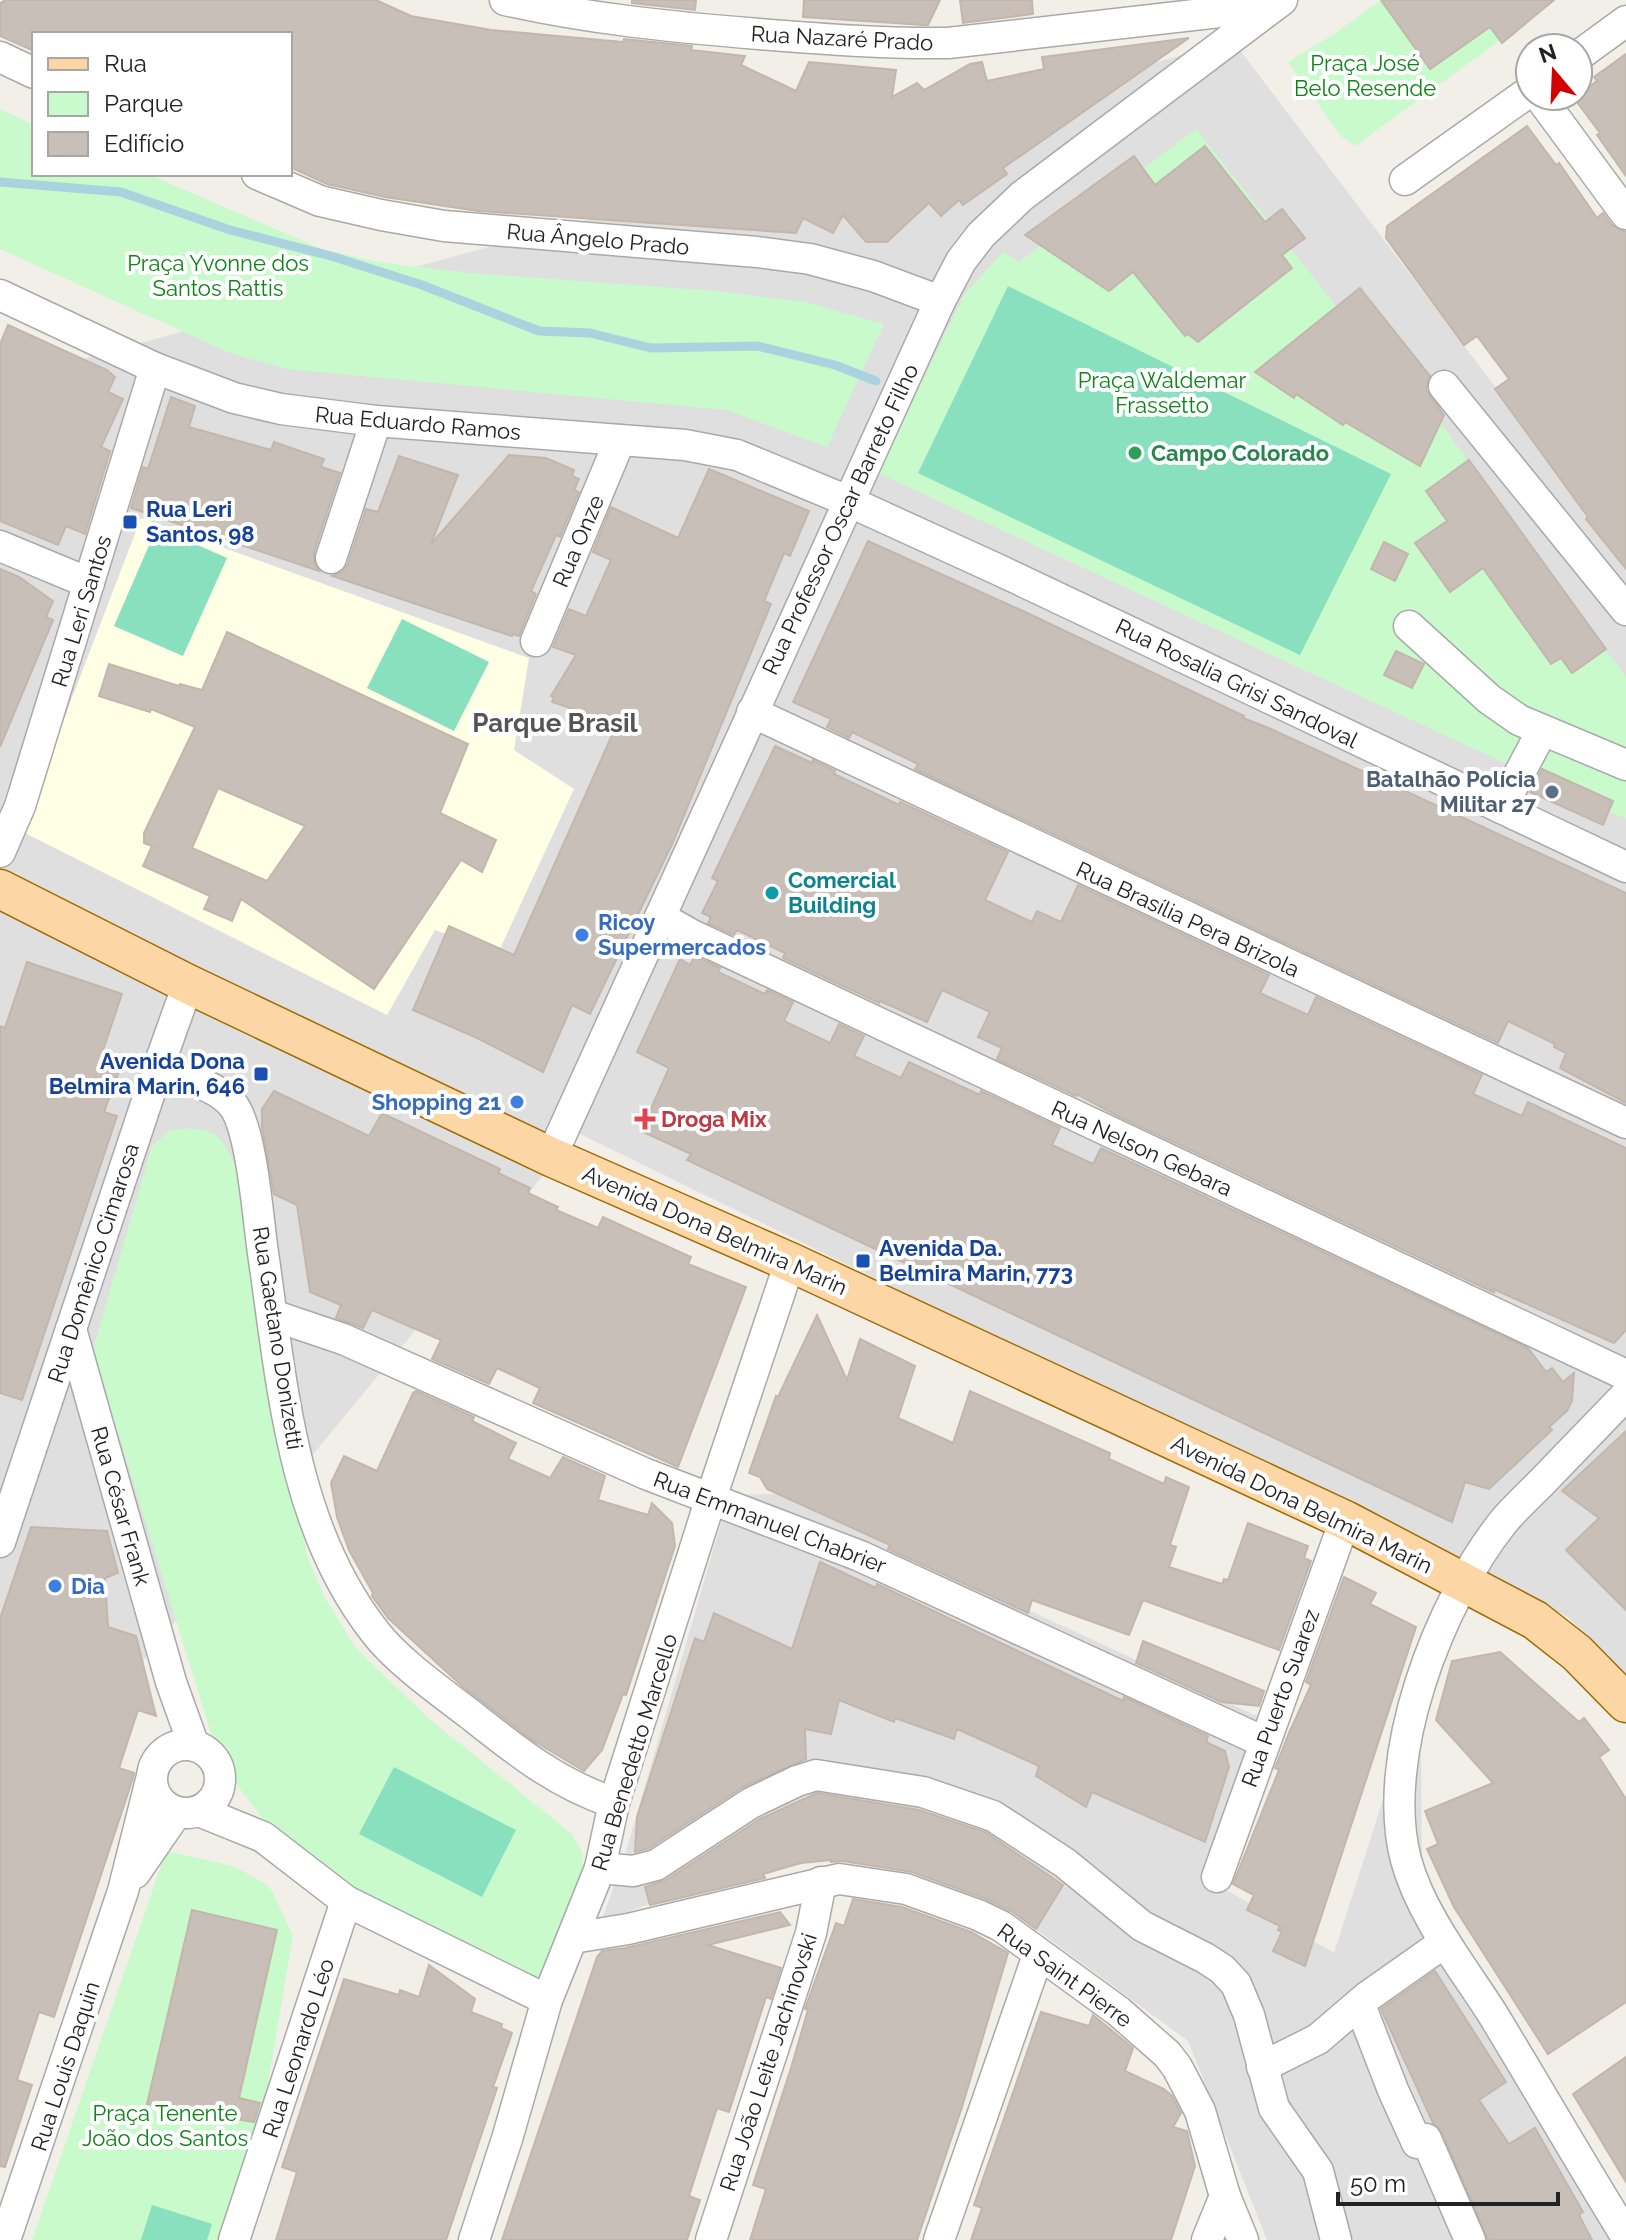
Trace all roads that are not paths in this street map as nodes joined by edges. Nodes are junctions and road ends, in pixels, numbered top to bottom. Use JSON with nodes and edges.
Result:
{"nodes":[{"id":1,"x":513,"y":1,"type":"edge"},
{"id":2,"x":1279,"y":3,"type":"edge"},
{"id":3,"x":1626,"y":21,"type":"edge"},
{"id":4,"x":1594,"y":44,"type":"edge"},
{"id":5,"x":0,"y":57,"type":"edge"},
{"id":6,"x":32,"y":72,"type":"edge"},
{"id":7,"x":1514,"y":102,"type":"edge"},
{"id":8,"x":1551,"y":112,"type":"edge"},
{"id":9,"x":262,"y":176,"type":"edge"},
{"id":10,"x":1405,"y":180,"type":"dead end"},
{"id":11,"x":1626,"y":214,"type":"edge"},
{"id":12,"x":0,"y":295,"type":"edge"},
{"id":13,"x":940,"y":301,"type":"junction"},
{"id":14,"x":155,"y":368,"type":"junction"},
{"id":15,"x":1444,"y":386,"type":"dead end"},
{"id":16,"x":376,"y":421,"type":"junction"},
{"id":17,"x":620,"y":440,"type":"junction"},
{"id":18,"x":848,"y":501,"type":"junction"},
{"id":19,"x":0,"y":546,"type":"edge"},
{"id":20,"x":331,"y":558,"type":"dead end"},
{"id":21,"x":89,"y":583,"type":"junction"},
{"id":22,"x":1626,"y":610,"type":"edge"},
{"id":23,"x":1409,"y":626,"type":"dead end"},
{"id":24,"x":536,"y":641,"type":"dead end"},
{"id":25,"x":752,"y":712,"type":"junction"},
{"id":26,"x":1542,"y":731,"type":"junction"},
{"id":27,"x":1626,"y":765,"type":"edge"},
{"id":28,"x":1501,"y":808,"type":"junction"},
{"id":29,"x":0,"y":852,"type":"edge"},
{"id":30,"x":1626,"y":867,"type":"edge"},
{"id":31,"x":0,"y":889,"type":"edge"},
{"id":32,"x":660,"y":917,"type":"junction"},
{"id":33,"x":188,"y":984,"type":"junction"},
{"id":34,"x":158,"y":1068,"type":"junction"},
{"id":35,"x":1626,"y":1123,"type":"edge"},
{"id":36,"x":551,"y":1157,"type":"junction"},
{"id":37,"x":790,"y":1262,"type":"junction"},
{"id":38,"x":272,"y":1315,"type":"junction"},
{"id":39,"x":71,"y":1329,"type":"junction"},
{"id":40,"x":1626,"y":1375,"type":"edge"},
{"id":41,"x":1626,"y":1395,"type":"edge"},
{"id":42,"x":711,"y":1498,"type":"junction"},
{"id":43,"x":5,"y":1512,"type":"edge"},
{"id":44,"x":1345,"y":1520,"type":"junction"},
{"id":45,"x":0,"y":1542,"type":"edge"},
{"id":46,"x":1463,"y":1584,"type":"junction"},
{"id":47,"x":171,"y":1682,"type":"junction"},
{"id":48,"x":1626,"y":1703,"type":"edge"},
{"id":49,"x":1264,"y":1742,"type":"junction"},
{"id":50,"x":194,"y":1746,"type":"junction"},
{"id":51,"x":154,"y":1770,"type":"junction"},
{"id":52,"x":220,"y":1776,"type":"junction"},
{"id":53,"x":614,"y":1803,"type":"junction"},
{"id":54,"x":188,"y":1811,"type":"junction"},
{"id":55,"x":263,"y":1837,"type":"junction"},
{"id":56,"x":600,"y":1868,"type":"junction"},
{"id":57,"x":1217,"y":1877,"type":"dead end"},
{"id":58,"x":821,"y":1882,"type":"junction"},
{"id":59,"x":123,"y":1891,"type":"junction"},
{"id":60,"x":346,"y":1901,"type":"junction"},
{"id":61,"x":573,"y":1938,"type":"junction"},
{"id":62,"x":1445,"y":1942,"type":"junction"},
{"id":63,"x":1038,"y":1955,"type":"junction"},
{"id":64,"x":547,"y":2000,"type":"junction"},
{"id":65,"x":1360,"y":2005,"type":"junction"},
{"id":66,"x":1262,"y":2067,"type":"junction"},
{"id":67,"x":1225,"y":2196,"type":"junction"},
{"id":68,"x":6,"y":2225,"type":"edge"},
{"id":69,"x":1626,"y":2236,"type":"edge"},
{"id":70,"x":234,"y":2240,"type":"edge"},
{"id":71,"x":474,"y":2240,"type":"edge"},
{"id":72,"x":711,"y":2240,"type":"edge"},
{"id":73,"x":939,"y":2240,"type":"edge"},
{"id":74,"x":1207,"y":2240,"type":"edge"},
{"id":75,"x":1243,"y":2240,"type":"edge"},
{"id":76,"x":1336,"y":2240,"type":"edge"},
{"id":77,"x":1470,"y":2240,"type":"edge"}],
"edges":[{"from":1,"to":2,"type":"street","name":"Rua Nazaré Prado"},
{"from":2,"to":13,"type":"street","name":"Rua Professor Oscar Barreto Filho"},
{"from":3,"to":4,"type":"street"},
{"from":5,"to":6,"type":"street"},
{"from":7,"to":10,"type":"street"},
{"from":8,"to":11,"type":"street"},
{"from":9,"to":13,"type":"street","name":"Rua Ângelo Prado"},
{"from":12,"to":14,"type":"street","name":"Rua Eduardo Ramos"},
{"from":13,"to":18,"type":"street","name":"Rua Professor Oscar Barreto Filho"},
{"from":14,"to":16,"type":"street","name":"Rua Eduardo Ramos"},
{"from":14,"to":21,"type":"street","name":"Rua Leri Santos"},
{"from":15,"to":22,"type":"street"},
{"from":16,"to":17,"type":"street","name":"Rua Eduardo Ramos"},
{"from":16,"to":20,"type":"street"},
{"from":17,"to":18,"type":"street","name":"Rua Eduardo Ramos"},
{"from":17,"to":24,"type":"street","name":"Rua Onze"},
{"from":18,"to":25,"type":"street","name":"Rua Professor Oscar Barreto Filho"},
{"from":18,"to":28,"type":"street","name":"Rua Rosalia Grisi Sandoval"},
{"from":19,"to":21,"type":"street"},
{"from":21,"to":29,"type":"street","name":"Rua Leri Santos"},
{"from":23,"to":26,"type":"street"},
{"from":25,"to":32,"type":"street","name":"Rua Professor Oscar Barreto Filho"},
{"from":25,"to":35,"type":"street","name":"Rua Brasília Pera Brizola"},
{"from":26,"to":27,"type":"street"},
{"from":26,"to":28,"type":"street"},
{"from":28,"to":30,"type":"street","name":"Rua Rosalia Grisi Sandoval"},
{"from":31,"to":33,"type":"main road","name":"Avenida Dona Belmira Marin"},
{"from":32,"to":36,"type":"street","name":"Rua Professor Oscar Barreto Filho"},
{"from":32,"to":40,"type":"street","name":"Rua Nelson Gebara"},
{"from":33,"to":34,"type":"street","name":"Rua Domênico Cimarosa"},
{"from":33,"to":36,"type":"main road","name":"Avenida Dona Belmira Marin"},
{"from":34,"to":38,"type":"street","name":"Rua Gaetano Donizetti"},
{"from":34,"to":39,"type":"street","name":"Rua Domênico Cimarosa"},
{"from":36,"to":37,"type":"main road","name":"Avenida Dona Belmira Marin"},
{"from":37,"to":42,"type":"street","name":"Rua Benedetto Marcello"},
{"from":37,"to":44,"type":"main road","name":"Avenida Dona Belmira Marin"},
{"from":38,"to":42,"type":"street","name":"Rua Emmanuel Chabrier"},
{"from":38,"to":53,"type":"street","name":"Rua Gaetano Donizetti"},
{"from":39,"to":43,"type":"street","name":"Rua Domênico Cimarosa"},
{"from":39,"to":47,"type":"street","name":"Rua César Frank"},
{"from":41,"to":46,"type":"street"},
{"from":42,"to":49,"type":"street","name":"Rua Emmanuel Chabrier"},
{"from":42,"to":53,"type":"street","name":"Rua Benedetto Marcello"},
{"from":43,"to":45,"type":"street","name":"Rua Domênico Cimarosa"},
{"from":44,"to":46,"type":"main road","name":"Avenida Dona Belmira Marin"},
{"from":44,"to":49,"type":"street","name":"Rua Puerto Suarez"},
{"from":46,"to":48,"type":"main road","name":"Avenida Dona Belmira Marin"},
{"from":46,"to":62,"type":"street"},
{"from":47,"to":50,"type":"street","name":"Rua César Frank"},
{"from":47,"to":51,"type":"street","name":"Rua César Frank"},
{"from":49,"to":57,"type":"street","name":"Rua Puerto Suarez"},
{"from":50,"to":51,"type":"street"},
{"from":50,"to":52,"type":"street"},
{"from":51,"to":54,"type":"street"},
{"from":51,"to":59,"type":"street","name":"Rua Louis Daquin"},
{"from":52,"to":54,"type":"street"},
{"from":52,"to":55,"type":"street"},
{"from":53,"to":56,"type":"street","name":"Rua Benedetto Marcello"},
{"from":54,"to":55,"type":"street"},
{"from":54,"to":59,"type":"street","name":"Rua Louis Daquin"},
{"from":55,"to":60,"type":"street"},
{"from":56,"to":61,"type":"street","name":"Rua Benedetto Marcello"},
{"from":56,"to":66,"type":"street"},
{"from":58,"to":61,"type":"street","name":"Rua Saint Pierre"},
{"from":58,"to":63,"type":"street","name":"Rua Saint Pierre"},
{"from":58,"to":72,"type":"street","name":"Rua João Leite Jachinovski"},
{"from":59,"to":68,"type":"street","name":"Rua Louis Daquin"},
{"from":60,"to":64,"type":"street"},
{"from":60,"to":70,"type":"street","name":"Rua Leonardo Léo"},
{"from":61,"to":64,"type":"street","name":"Rua Benedetto Marcello"},
{"from":62,"to":65,"type":"street"},
{"from":62,"to":69,"type":"street"},
{"from":63,"to":67,"type":"street","name":"Rua Saint Pierre"},
{"from":63,"to":73,"type":"street"},
{"from":64,"to":71,"type":"street","name":"Rua Benedetto Marcello"},
{"from":65,"to":66,"type":"street"},
{"from":65,"to":77,"type":"street"},
{"from":66,"to":76,"type":"street"},
{"from":67,"to":74,"type":"street"},
{"from":67,"to":75,"type":"street","name":"Rua Saint Pierre"}]}
